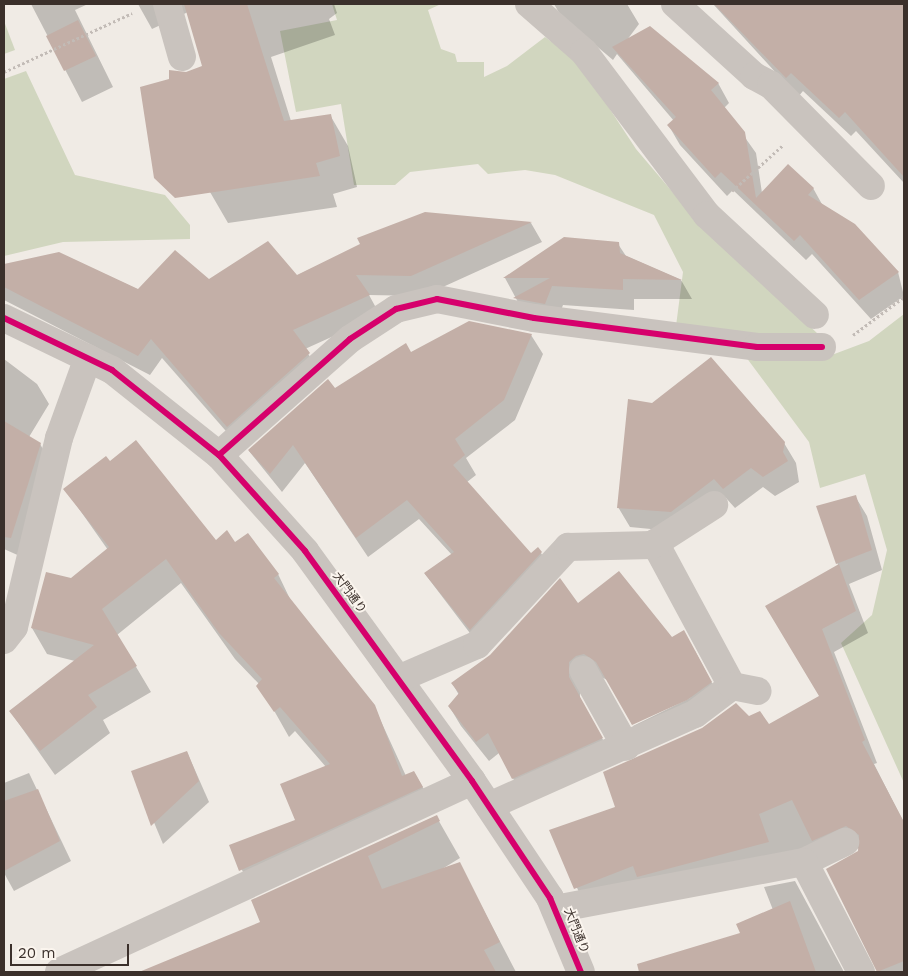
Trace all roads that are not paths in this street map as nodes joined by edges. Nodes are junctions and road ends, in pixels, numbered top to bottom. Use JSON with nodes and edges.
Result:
{"nodes":[{"id":1,"x":530,"y":4,"type":"edge"},
{"id":2,"x":676,"y":4,"type":"edge"},
{"id":3,"x":154,"y":6,"type":"edge"},
{"id":4,"x":182,"y":57,"type":"dead end"},
{"id":5,"x":871,"y":186,"type":"dead end"},
{"id":6,"x":815,"y":316,"type":"dead end"},
{"id":7,"x":4,"y":318,"type":"edge"},
{"id":8,"x":822,"y":347,"type":"dead end"},
{"id":9,"x":88,"y":358,"type":"junction"},
{"id":10,"x":219,"y":455,"type":"junction"},
{"id":11,"x":714,"y":505,"type":"dead end"},
{"id":12,"x":655,"y":543,"type":"junction"},
{"id":13,"x":4,"y":640,"type":"edge"},
{"id":14,"x":583,"y":670,"type":"dead end"},
{"id":15,"x":398,"y":679,"type":"junction"},
{"id":16,"x":626,"y":748,"type":"junction"},
{"id":17,"x":472,"y":781,"type":"junction"},
{"id":18,"x":489,"y":806,"type":"junction"},
{"id":19,"x":845,"y":842,"type":"dead end"},
{"id":20,"x":804,"y":862,"type":"junction"},
{"id":21,"x":555,"y":909,"type":"junction"},
{"id":22,"x":59,"y":972,"type":"edge"},
{"id":23,"x":581,"y":972,"type":"edge"},
{"id":24,"x":861,"y":972,"type":"edge"}],
"edges":[{"from":1,"to":6,"type":"street"},
{"from":2,"to":5,"type":"street"},
{"from":3,"to":4,"type":"street"},
{"from":7,"to":9,"type":"street","name":"大門通り"},
{"from":8,"to":10,"type":"street"},
{"from":9,"to":10,"type":"street","name":"大門通り"},
{"from":9,"to":13,"type":"street"},
{"from":10,"to":15,"type":"street","name":"大門通り"},
{"from":11,"to":12,"type":"street"},
{"from":12,"to":15,"type":"street"},
{"from":12,"to":16,"type":"street"},
{"from":14,"to":16,"type":"street"},
{"from":15,"to":17,"type":"street","name":"大門通り"},
{"from":16,"to":18,"type":"street"},
{"from":17,"to":18,"type":"street","name":"大門通り"},
{"from":17,"to":22,"type":"street"},
{"from":18,"to":21,"type":"street","name":"大門通り"},
{"from":19,"to":20,"type":"street"},
{"from":20,"to":21,"type":"street"},
{"from":20,"to":24,"type":"street"},
{"from":21,"to":23,"type":"street","name":"大門通り"}]}
